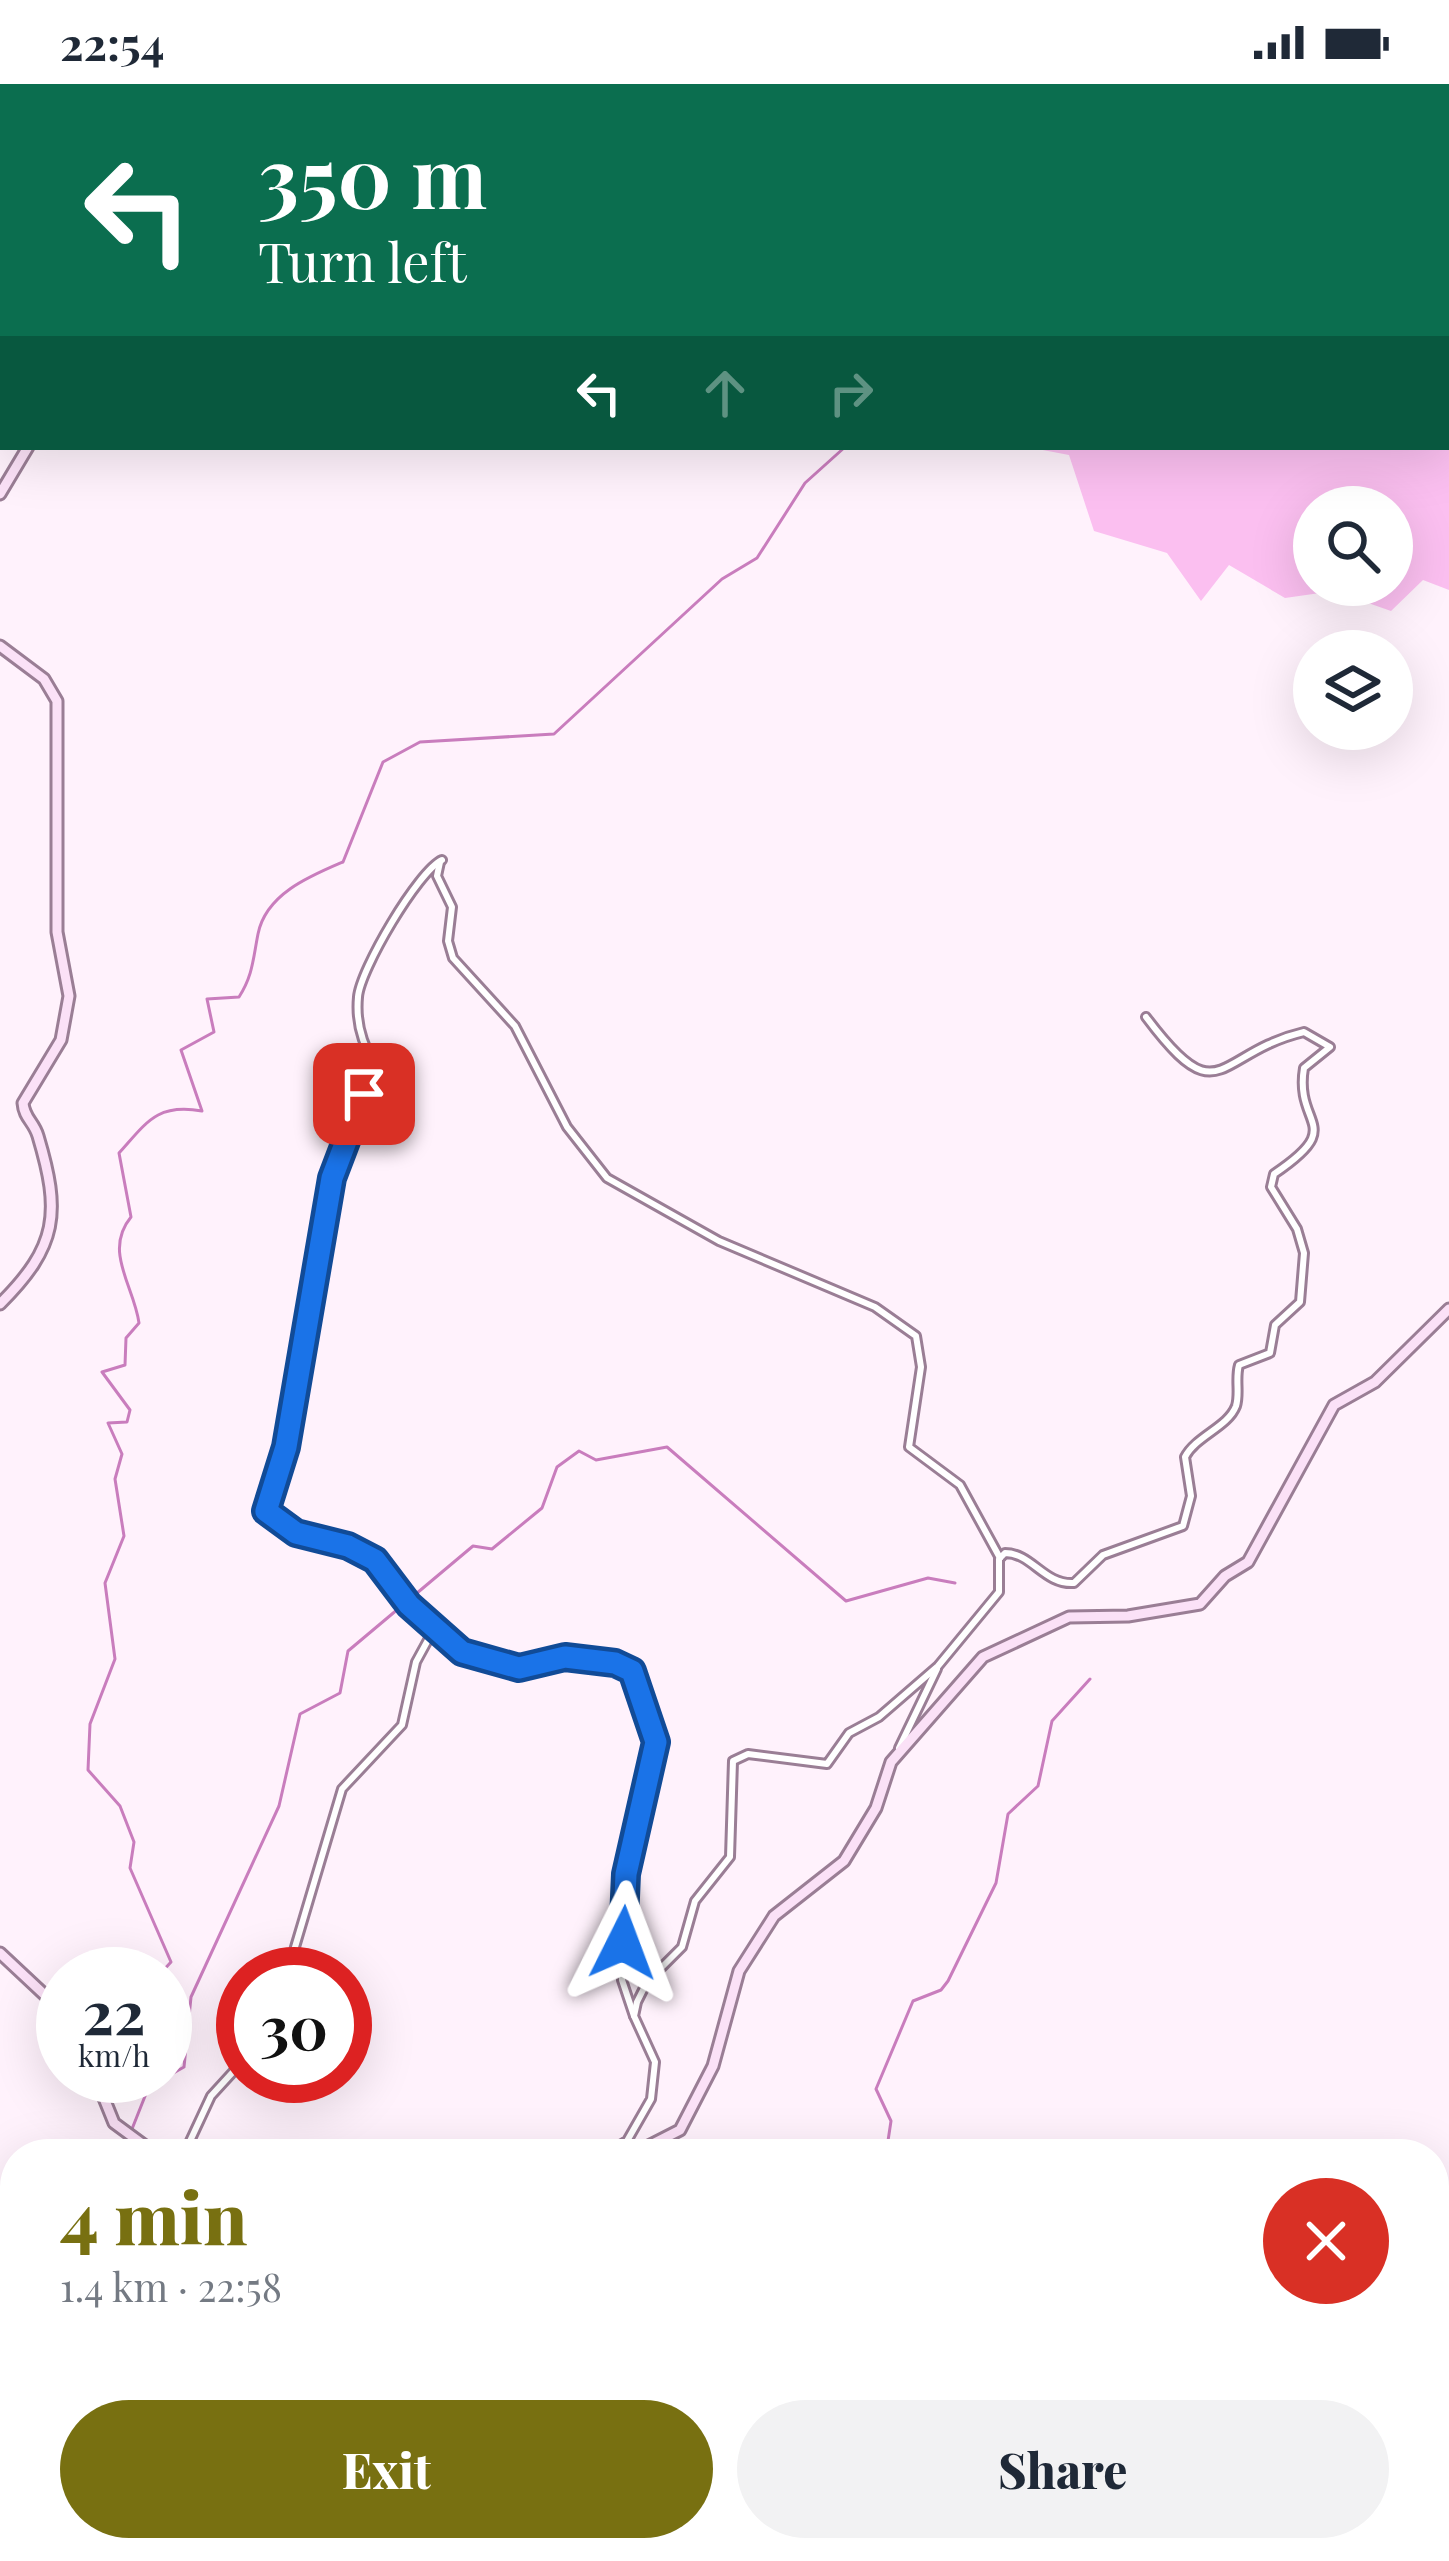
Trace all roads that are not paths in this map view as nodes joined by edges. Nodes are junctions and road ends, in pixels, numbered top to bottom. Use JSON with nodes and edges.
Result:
{"nodes":[{"id":1,"x":26,"y":450,"type":"edge"},
{"id":2,"x":0,"y":494,"type":"edge"},
{"id":3,"x":0,"y":646,"type":"edge"},
{"id":4,"x":1146,"y":1017,"type":"dead end"},
{"id":5,"x":0,"y":1304,"type":"edge"},
{"id":6,"x":1449,"y":1309,"type":"edge"},
{"id":7,"x":1000,"y":1558,"type":"junction"},
{"id":8,"x":434,"y":1629,"type":"junction"},
{"id":9,"x":938,"y":1666,"type":"junction"},
{"id":10,"x":898,"y":1753,"type":"junction"},
{"id":11,"x":295,"y":1947,"type":"edge"},
{"id":12,"x":0,"y":1953,"type":"edge"},
{"id":13,"x":36,"y":1987,"type":"edge"},
{"id":14,"x":634,"y":2016,"type":"junction"},
{"id":15,"x":216,"y":2091,"type":"edge"},
{"id":16,"x":106,"y":2103,"type":"edge"},
{"id":17,"x":133,"y":2139,"type":"edge"},
{"id":18,"x":191,"y":2139,"type":"edge"},
{"id":19,"x":628,"y":2139,"type":"edge"},
{"id":20,"x":670,"y":2139,"type":"edge"}],
"edges":[{"from":1,"to":2,"type":"main road"},
{"from":3,"to":5,"type":"main road"},
{"from":4,"to":7,"type":"street"},
{"from":6,"to":10,"type":"main road"},
{"from":7,"to":8,"type":"street"},
{"from":7,"to":9,"type":"street"},
{"from":8,"to":11,"type":"street"},
{"from":8,"to":14,"type":"street"},
{"from":9,"to":10,"type":"street"},
{"from":9,"to":14,"type":"street"},
{"from":10,"to":20,"type":"main road"},
{"from":12,"to":13,"type":"main road"},
{"from":14,"to":19,"type":"street"},
{"from":15,"to":18,"type":"street"},
{"from":16,"to":17,"type":"main road"}]}
